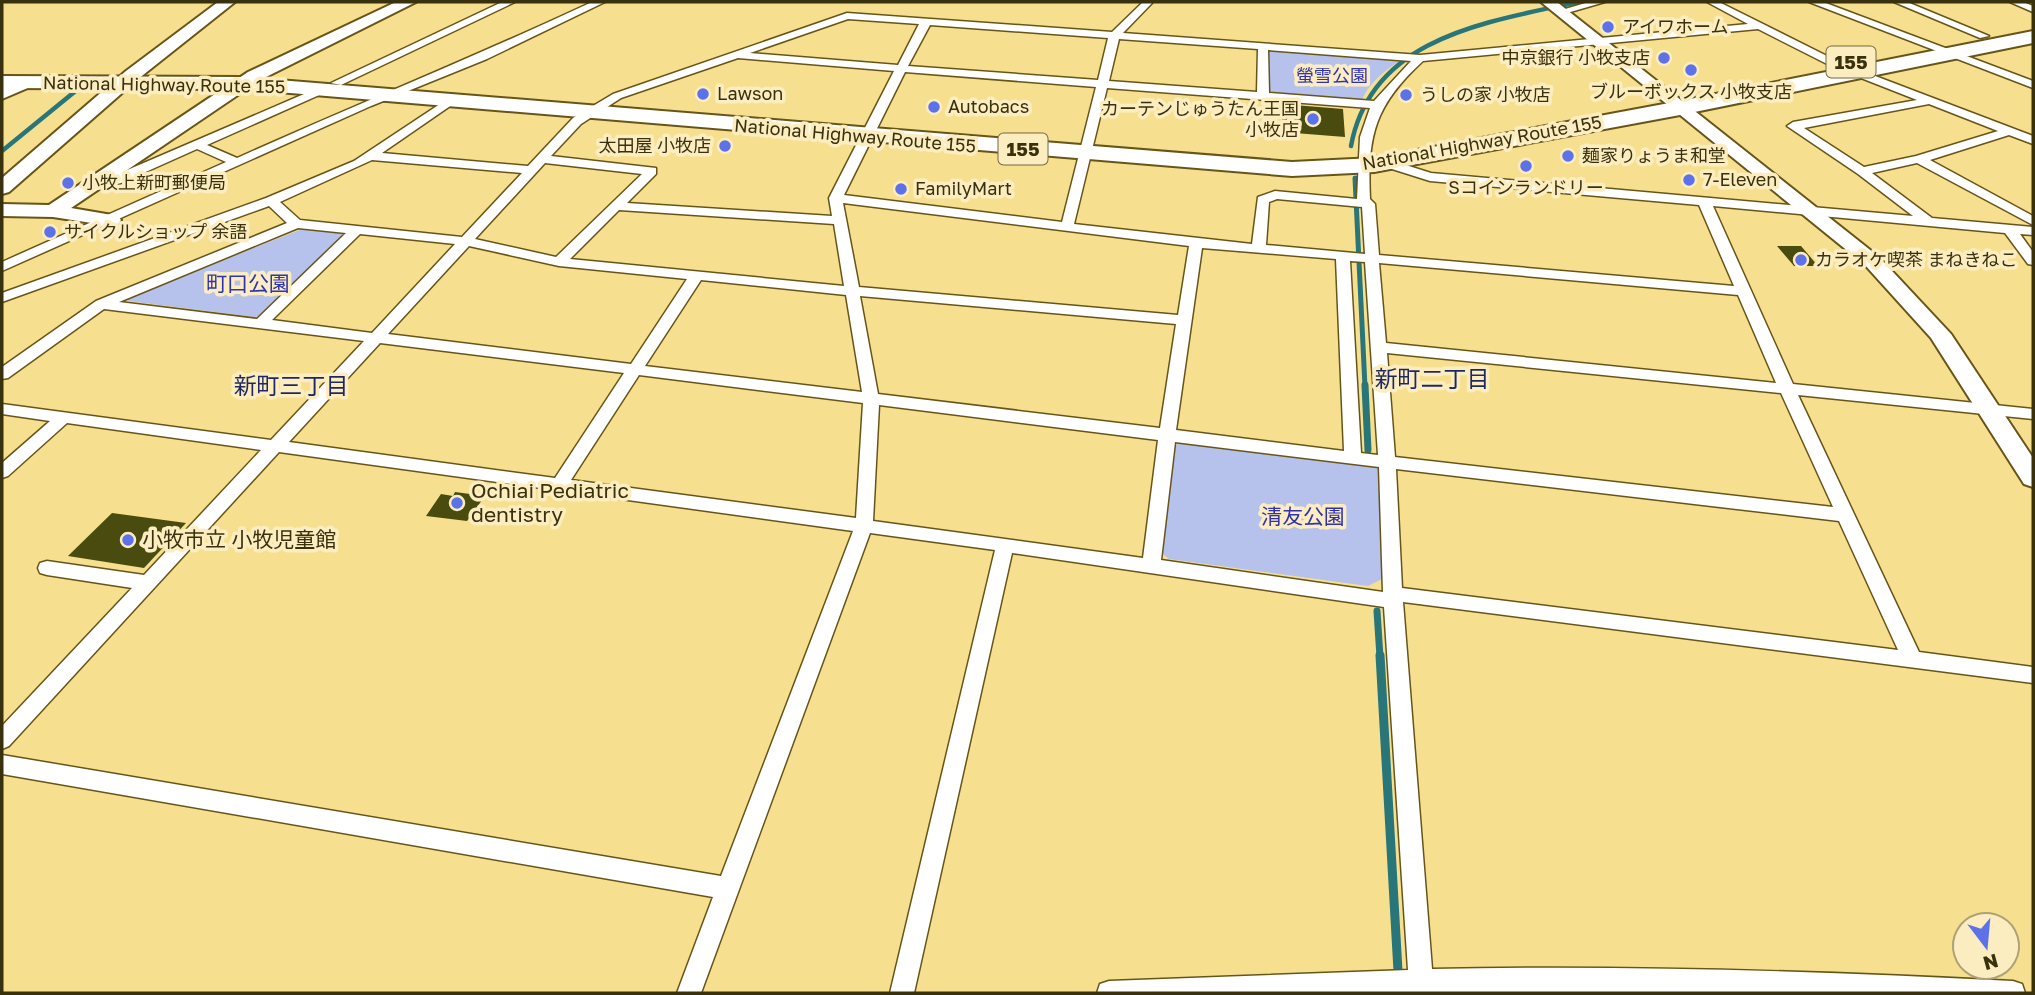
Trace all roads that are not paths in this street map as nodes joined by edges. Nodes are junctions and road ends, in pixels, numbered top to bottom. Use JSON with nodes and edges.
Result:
{"nodes":[{"id":1,"x":203,"y":2,"type":"edge"},
{"id":2,"x":226,"y":2,"type":"edge"},
{"id":3,"x":408,"y":2,"type":"edge"},
{"id":4,"x":510,"y":2,"type":"edge"},
{"id":5,"x":600,"y":2,"type":"edge"},
{"id":6,"x":848,"y":2,"type":"edge"},
{"id":7,"x":1148,"y":2,"type":"edge"},
{"id":8,"x":1600,"y":2,"type":"edge"},
{"id":9,"x":1712,"y":2,"type":"edge"},
{"id":10,"x":1814,"y":2,"type":"edge"},
{"id":11,"x":1899,"y":2,"type":"edge"},
{"id":12,"x":2015,"y":2,"type":"edge"},
{"id":13,"x":1553,"y":5,"type":"edge"},
{"id":14,"x":2033,"y":9,"type":"edge"},
{"id":15,"x":847,"y":16,"type":"junction"},
{"id":16,"x":926,"y":22,"type":"junction"},
{"id":17,"x":1760,"y":26,"type":"junction"},
{"id":18,"x":2033,"y":27,"type":"edge"},
{"id":19,"x":1114,"y":36,"type":"junction"},
{"id":20,"x":1984,"y":36,"type":"junction"},
{"id":21,"x":2033,"y":37,"type":"edge"},
{"id":22,"x":1599,"y":43,"type":"junction"},
{"id":23,"x":1264,"y":46,"type":"junction"},
{"id":24,"x":1940,"y":50,"type":"junction"},
{"id":25,"x":735,"y":55,"type":"junction"},
{"id":26,"x":1420,"y":58,"type":"junction"},
{"id":27,"x":900,"y":68,"type":"junction"},
{"id":28,"x":1846,"y":68,"type":"junction"},
{"id":29,"x":2,"y":74,"type":"edge"},
{"id":30,"x":117,"y":79,"type":"junction"},
{"id":31,"x":249,"y":79,"type":"junction"},
{"id":32,"x":13,"y":82,"type":"edge"},
{"id":33,"x":1101,"y":84,"type":"junction"},
{"id":34,"x":2033,"y":85,"type":"edge"},
{"id":35,"x":330,"y":87,"type":"junction"},
{"id":36,"x":396,"y":93,"type":"junction"},
{"id":37,"x":2,"y":94,"type":"edge"},
{"id":38,"x":1263,"y":96,"type":"junction"},
{"id":39,"x":1930,"y":101,"type":"junction"},
{"id":40,"x":450,"y":102,"type":"junction"},
{"id":41,"x":1674,"y":104,"type":"junction"},
{"id":42,"x":1376,"y":105,"type":"junction"},
{"id":43,"x":593,"y":110,"type":"junction"},
{"id":44,"x":2009,"y":131,"type":"junction"},
{"id":45,"x":867,"y":132,"type":"junction"},
{"id":46,"x":164,"y":136,"type":"junction"},
{"id":47,"x":2033,"y":139,"type":"edge"},
{"id":48,"x":195,"y":146,"type":"junction"},
{"id":49,"x":1085,"y":150,"type":"junction"},
{"id":50,"x":369,"y":156,"type":"junction"},
{"id":51,"x":1919,"y":159,"type":"junction"},
{"id":52,"x":1370,"y":161,"type":"junction"},
{"id":53,"x":239,"y":163,"type":"junction"},
{"id":54,"x":536,"y":165,"type":"junction"},
{"id":55,"x":2,"y":166,"type":"edge"},
{"id":56,"x":1863,"y":171,"type":"junction"},
{"id":57,"x":89,"y":187,"type":"junction"},
{"id":58,"x":2,"y":188,"type":"edge"},
{"id":59,"x":836,"y":198,"type":"junction"},
{"id":60,"x":271,"y":201,"type":"junction"},
{"id":61,"x":1705,"y":203,"type":"junction"},
{"id":62,"x":1368,"y":204,"type":"junction"},
{"id":63,"x":616,"y":206,"type":"junction"},
{"id":64,"x":2033,"y":207,"type":"edge"},
{"id":65,"x":2,"y":210,"type":"edge"},
{"id":66,"x":53,"y":211,"type":"junction"},
{"id":67,"x":1810,"y":211,"type":"junction"},
{"id":68,"x":2019,"y":213,"type":"junction"},
{"id":69,"x":839,"y":219,"type":"junction"},
{"id":70,"x":111,"y":220,"type":"junction"},
{"id":71,"x":2033,"y":221,"type":"edge"},
{"id":72,"x":1929,"y":222,"type":"junction"},
{"id":73,"x":296,"y":224,"type":"junction"},
{"id":74,"x":1067,"y":227,"type":"junction"},
{"id":75,"x":358,"y":229,"type":"junction"},
{"id":76,"x":2008,"y":229,"type":"junction"},
{"id":77,"x":2033,"y":231,"type":"edge"},
{"id":78,"x":465,"y":241,"type":"junction"},
{"id":79,"x":1196,"y":243,"type":"junction"},
{"id":80,"x":1259,"y":247,"type":"junction"},
{"id":81,"x":1343,"y":254,"type":"junction"},
{"id":82,"x":1370,"y":256,"type":"junction"},
{"id":83,"x":559,"y":261,"type":"junction"},
{"id":84,"x":2033,"y":261,"type":"edge"},
{"id":85,"x":2,"y":267,"type":"edge"},
{"id":86,"x":697,"y":275,"type":"junction"},
{"id":87,"x":851,"y":291,"type":"junction"},
{"id":88,"x":1743,"y":291,"type":"junction"},
{"id":89,"x":2,"y":298,"type":"edge"},
{"id":90,"x":101,"y":304,"type":"junction"},
{"id":91,"x":1184,"y":320,"type":"junction"},
{"id":92,"x":260,"y":324,"type":"junction"},
{"id":93,"x":376,"y":339,"type":"junction"},
{"id":94,"x":1378,"y":347,"type":"junction"},
{"id":95,"x":635,"y":370,"type":"junction"},
{"id":96,"x":2,"y":374,"type":"edge"},
{"id":97,"x":1787,"y":389,"type":"junction"},
{"id":98,"x":871,"y":398,"type":"junction"},
{"id":99,"x":2,"y":409,"type":"edge"},
{"id":100,"x":1990,"y":409,"type":"junction"},
{"id":101,"x":2033,"y":414,"type":"edge"},
{"id":102,"x":63,"y":418,"type":"junction"},
{"id":103,"x":1167,"y":435,"type":"junction"},
{"id":104,"x":276,"y":447,"type":"junction"},
{"id":105,"x":1353,"y":457,"type":"junction"},
{"id":106,"x":1387,"y":462,"type":"junction"},
{"id":107,"x":2,"y":472,"type":"edge"},
{"id":108,"x":2033,"y":478,"type":"edge"},
{"id":109,"x":559,"y":485,"type":"junction"},
{"id":110,"x":1845,"y":515,"type":"junction"},
{"id":111,"x":864,"y":526,"type":"junction"},
{"id":112,"x":1005,"y":545,"type":"junction"},
{"id":113,"x":1151,"y":566,"type":"junction"},
{"id":114,"x":47,"y":568,"type":"dead end"},
{"id":115,"x":149,"y":583,"type":"junction"},
{"id":116,"x":1393,"y":598,"type":"junction"},
{"id":117,"x":1912,"y":659,"type":"junction"},
{"id":118,"x":2033,"y":675,"type":"edge"},
{"id":119,"x":2,"y":740,"type":"edge"},
{"id":120,"x":2,"y":765,"type":"edge"},
{"id":121,"x":729,"y":889,"type":"junction"},
{"id":122,"x":1421,"y":984,"type":"junction"},
{"id":123,"x":1629,"y":987,"type":"edge"},
{"id":124,"x":1866,"y":989,"type":"edge"},
{"id":125,"x":689,"y":993,"type":"edge"},
{"id":126,"x":902,"y":993,"type":"edge"},
{"id":127,"x":1110,"y":993,"type":"edge"},
{"id":128,"x":2013,"y":993,"type":"edge"}],
"edges":[{"from":1,"to":30,"type":"street"},
{"from":2,"to":30,"type":"street"},
{"from":3,"to":31,"type":"street"},
{"from":4,"to":35,"type":"street"},
{"from":5,"to":36,"type":"street"},
{"from":6,"to":15,"type":"street"},
{"from":7,"to":19,"type":"street"},
{"from":8,"to":13,"type":"street"},
{"from":9,"to":17,"type":"street"},
{"from":10,"to":24,"type":"street"},
{"from":11,"to":20,"type":"street"},
{"from":12,"to":14,"type":"street"},
{"from":13,"to":22,"type":"street"},
{"from":15,"to":16,"type":"street"},
{"from":15,"to":25,"type":"street"},
{"from":16,"to":19,"type":"street"},
{"from":16,"to":27,"type":"street"},
{"from":17,"to":22,"type":"street"},
{"from":17,"to":28,"type":"street"},
{"from":18,"to":20,"type":"highway","name":"National Highway Route 155","number":"155"},
{"from":19,"to":23,"type":"street"},
{"from":19,"to":33,"type":"street"},
{"from":20,"to":24,"type":"highway","name":"National Highway Route 155","number":"155"},
{"from":21,"to":24,"type":"highway","name":"National Highway Route 155","number":"155"},
{"from":22,"to":26,"type":"street"},
{"from":22,"to":41,"type":"street"},
{"from":23,"to":26,"type":"street"},
{"from":23,"to":38,"type":"street"},
{"from":24,"to":28,"type":"highway","name":"National Highway Route 155","number":"155"},
{"from":24,"to":34,"type":"street"},
{"from":25,"to":27,"type":"street"},
{"from":25,"to":43,"type":"street"},
{"from":26,"to":42,"type":"street"},
{"from":27,"to":33,"type":"street"},
{"from":27,"to":45,"type":"street"},
{"from":28,"to":39,"type":"street"},
{"from":28,"to":41,"type":"highway","name":"National Highway Route 155","number":"155"},
{"from":29,"to":30,"type":"highway","name":"National Highway Route 155","number":"155"},
{"from":30,"to":31,"type":"highway","name":"National Highway Route 155","number":"155"},
{"from":30,"to":32,"type":"highway","name":"National Highway Route 155","number":"155"},
{"from":30,"to":55,"type":"street"},
{"from":30,"to":58,"type":"street"},
{"from":31,"to":35,"type":"highway","name":"National Highway Route 155","number":"155"},
{"from":31,"to":46,"type":"street"},
{"from":32,"to":37,"type":"street"},
{"from":33,"to":38,"type":"street"},
{"from":33,"to":49,"type":"street"},
{"from":35,"to":36,"type":"highway","name":"National Highway Route 155","number":"155"},
{"from":35,"to":48,"type":"street"},
{"from":36,"to":40,"type":"highway","name":"National Highway Route 155","number":"155"},
{"from":36,"to":43,"type":"highway","name":"National Highway Route 155","number":"155"},
{"from":36,"to":53,"type":"street"},
{"from":38,"to":42,"type":"street"},
{"from":39,"to":44,"type":"street"},
{"from":39,"to":56,"type":"street"},
{"from":40,"to":43,"type":"highway","name":"National Highway Route 155","number":"155"},
{"from":40,"to":50,"type":"street"},
{"from":41,"to":52,"type":"highway","name":"National Highway Route 155","number":"155"},
{"from":41,"to":67,"type":"street"},
{"from":42,"to":52,"type":"street"},
{"from":43,"to":45,"type":"highway","name":"National Highway Route 155","number":"155"},
{"from":43,"to":54,"type":"street"},
{"from":44,"to":47,"type":"street"},
{"from":44,"to":51,"type":"street"},
{"from":45,"to":49,"type":"highway","name":"National Highway Route 155","number":"155"},
{"from":45,"to":59,"type":"street"},
{"from":46,"to":48,"type":"street"},
{"from":46,"to":57,"type":"street"},
{"from":48,"to":53,"type":"street"},
{"from":48,"to":57,"type":"street"},
{"from":49,"to":52,"type":"highway","name":"National Highway Route 155","number":"155"},
{"from":49,"to":74,"type":"street"},
{"from":50,"to":54,"type":"street"},
{"from":50,"to":60,"type":"street"},
{"from":51,"to":56,"type":"street"},
{"from":51,"to":68,"type":"street"},
{"from":52,"to":61,"type":"street"},
{"from":52,"to":62,"type":"street"},
{"from":53,"to":70,"type":"street"},
{"from":54,"to":63,"type":"street"},
{"from":54,"to":78,"type":"street"},
{"from":56,"to":72,"type":"street"},
{"from":57,"to":66,"type":"street"},
{"from":59,"to":69,"type":"street"},
{"from":59,"to":74,"type":"street"},
{"from":60,"to":73,"type":"street"},
{"from":60,"to":89,"type":"street"},
{"from":61,"to":67,"type":"street"},
{"from":61,"to":88,"type":"street"},
{"from":62,"to":80,"type":"street"},
{"from":62,"to":82,"type":"street"},
{"from":63,"to":69,"type":"street"},
{"from":63,"to":83,"type":"street"},
{"from":64,"to":68,"type":"street"},
{"from":65,"to":66,"type":"street"},
{"from":66,"to":70,"type":"street"},
{"from":67,"to":72,"type":"street"},
{"from":67,"to":100,"type":"street"},
{"from":68,"to":71,"type":"street"},
{"from":69,"to":87,"type":"street"},
{"from":70,"to":85,"type":"street"},
{"from":72,"to":76,"type":"street"},
{"from":73,"to":75,"type":"street"},
{"from":73,"to":90,"type":"street"},
{"from":74,"to":79,"type":"street"},
{"from":75,"to":78,"type":"street"},
{"from":75,"to":92,"type":"street"},
{"from":76,"to":77,"type":"street"},
{"from":76,"to":84,"type":"street"},
{"from":78,"to":83,"type":"street"},
{"from":78,"to":93,"type":"street"},
{"from":79,"to":80,"type":"street"},
{"from":79,"to":91,"type":"street"},
{"from":80,"to":81,"type":"street"},
{"from":81,"to":82,"type":"street"},
{"from":81,"to":105,"type":"street"},
{"from":82,"to":88,"type":"street"},
{"from":82,"to":94,"type":"street"},
{"from":83,"to":86,"type":"street"},
{"from":86,"to":87,"type":"street"},
{"from":86,"to":95,"type":"street"},
{"from":87,"to":91,"type":"street"},
{"from":87,"to":98,"type":"street"},
{"from":88,"to":97,"type":"street"},
{"from":90,"to":92,"type":"street"},
{"from":90,"to":96,"type":"street"},
{"from":91,"to":103,"type":"street"},
{"from":92,"to":93,"type":"street"},
{"from":93,"to":95,"type":"street"},
{"from":93,"to":104,"type":"street"},
{"from":94,"to":97,"type":"street"},
{"from":94,"to":106,"type":"street"},
{"from":95,"to":98,"type":"street"},
{"from":95,"to":109,"type":"street"},
{"from":97,"to":100,"type":"street"},
{"from":97,"to":110,"type":"street"},
{"from":98,"to":103,"type":"street"},
{"from":98,"to":111,"type":"street"},
{"from":99,"to":102,"type":"street"},
{"from":100,"to":101,"type":"street"},
{"from":100,"to":108,"type":"street"},
{"from":102,"to":104,"type":"street"},
{"from":102,"to":107,"type":"street"},
{"from":103,"to":105,"type":"street"},
{"from":103,"to":113,"type":"street"},
{"from":104,"to":109,"type":"street"},
{"from":104,"to":115,"type":"street"},
{"from":105,"to":106,"type":"street"},
{"from":106,"to":110,"type":"street"},
{"from":106,"to":116,"type":"street"},
{"from":109,"to":111,"type":"street"},
{"from":110,"to":117,"type":"street"},
{"from":111,"to":112,"type":"street"},
{"from":111,"to":121,"type":"street"},
{"from":112,"to":113,"type":"street"},
{"from":112,"to":126,"type":"street"},
{"from":113,"to":116,"type":"street"},
{"from":114,"to":115,"type":"street"},
{"from":115,"to":119,"type":"street"},
{"from":116,"to":117,"type":"street"},
{"from":116,"to":122,"type":"street"},
{"from":117,"to":118,"type":"street"},
{"from":120,"to":121,"type":"street"},
{"from":121,"to":125,"type":"street"},
{"from":122,"to":123,"type":"street"},
{"from":122,"to":127,"type":"street"},
{"from":123,"to":124,"type":"street"},
{"from":124,"to":128,"type":"street"}]}
